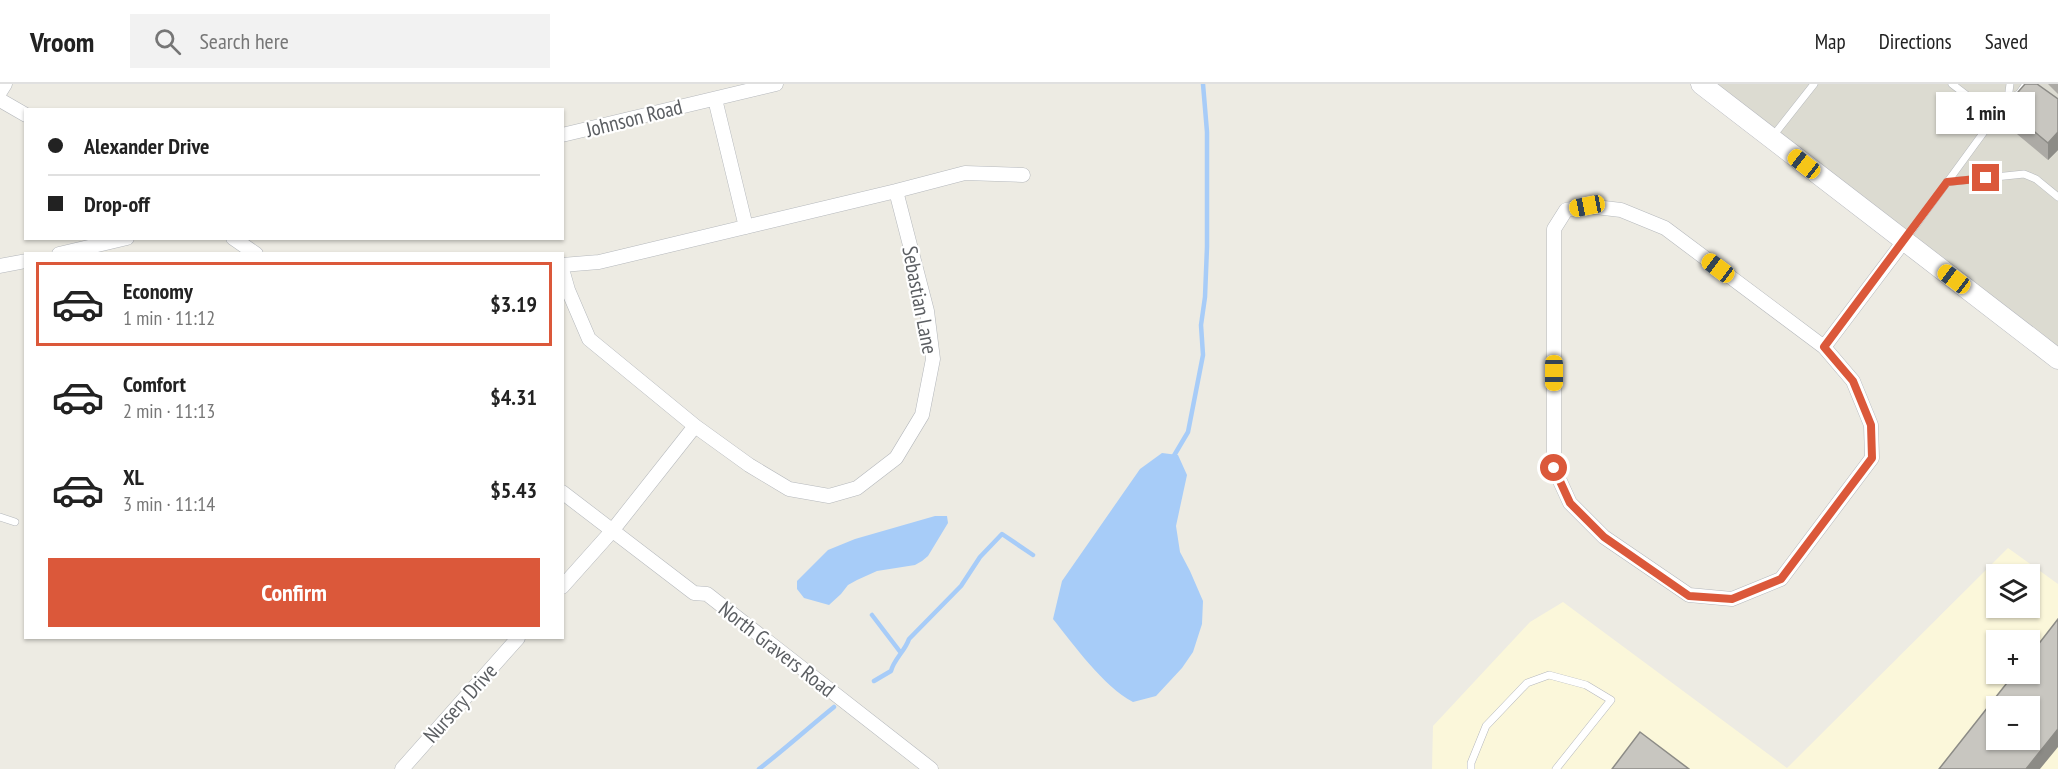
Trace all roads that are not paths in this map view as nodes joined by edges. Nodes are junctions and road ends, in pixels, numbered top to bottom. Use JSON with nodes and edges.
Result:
{"nodes":[{"id":1,"x":5,"y":84,"type":"edge"},
{"id":2,"x":776,"y":84,"type":"edge"},
{"id":3,"x":1701,"y":84,"type":"edge"},
{"id":4,"x":1814,"y":84,"type":"edge"},
{"id":5,"x":1952,"y":84,"type":"edge"},
{"id":6,"x":2010,"y":84,"type":"edge"},
{"id":7,"x":2026,"y":84,"type":"edge"},
{"id":8,"x":1961,"y":87,"type":"edge"},
{"id":9,"x":0,"y":92,"type":"edge"},
{"id":10,"x":715,"y":99,"type":"junction"},
{"id":11,"x":2008,"y":99,"type":"junction"},
{"id":12,"x":0,"y":100,"type":"edge"},
{"id":13,"x":24,"y":114,"type":"edge"},
{"id":14,"x":1995,"y":117,"type":"junction"},
{"id":15,"x":564,"y":135,"type":"edge"},
{"id":16,"x":1771,"y":138,"type":"junction"},
{"id":17,"x":1023,"y":176,"type":"dead end"},
{"id":18,"x":1947,"y":182,"type":"junction"},
{"id":19,"x":896,"y":191,"type":"junction"},
{"id":20,"x":2058,"y":197,"type":"edge"},
{"id":21,"x":746,"y":227,"type":"junction"},
{"id":22,"x":119,"y":240,"type":"edge"},
{"id":23,"x":236,"y":240,"type":"edge"},
{"id":24,"x":1904,"y":241,"type":"junction"},
{"id":25,"x":68,"y":252,"type":"edge"},
{"id":26,"x":253,"y":252,"type":"edge"},
{"id":27,"x":24,"y":261,"type":"edge"},
{"id":28,"x":0,"y":266,"type":"edge"},
{"id":29,"x":564,"y":267,"type":"edge"},
{"id":30,"x":564,"y":275,"type":"edge"},
{"id":31,"x":1824,"y":347,"type":"junction"},
{"id":32,"x":2058,"y":359,"type":"edge"},
{"id":33,"x":695,"y":426,"type":"junction"},
{"id":34,"x":564,"y":494,"type":"edge"},
{"id":35,"x":0,"y":517,"type":"edge"},
{"id":36,"x":15,"y":522,"type":"dead end"},
{"id":37,"x":612,"y":531,"type":"junction"},
{"id":38,"x":564,"y":585,"type":"edge"},
{"id":39,"x":517,"y":639,"type":"edge"},
{"id":40,"x":402,"y":769,"type":"edge"},
{"id":41,"x":931,"y":769,"type":"edge"},
{"id":42,"x":1471,"y":769,"type":"edge"},
{"id":43,"x":1556,"y":769,"type":"edge"}],
"edges":[{"from":1,"to":9,"type":"street"},
{"from":2,"to":10,"type":"street","name":"Johnson Road"},
{"from":3,"to":16,"type":"main road"},
{"from":4,"to":16,"type":"lane"},
{"from":5,"to":8,"type":"lane"},
{"from":6,"to":11,"type":"lane"},
{"from":7,"to":11,"type":"lane"},
{"from":8,"to":14,"type":"lane"},
{"from":10,"to":15,"type":"street","name":"Johnson Road"},
{"from":10,"to":21,"type":"street"},
{"from":11,"to":14,"type":"lane"},
{"from":12,"to":13,"type":"street"},
{"from":14,"to":18,"type":"lane"},
{"from":16,"to":24,"type":"main road"},
{"from":17,"to":19,"type":"street","name":"Sebastian Lane"},
{"from":18,"to":20,"type":"lane"},
{"from":18,"to":24,"type":"lane"},
{"from":19,"to":21,"type":"street","name":"Sebastian Lane"},
{"from":19,"to":33,"type":"street","name":"Sebastian Lane"},
{"from":21,"to":29,"type":"street","name":"Sebastian Lane"},
{"from":22,"to":25,"type":"street"},
{"from":23,"to":26,"type":"street"},
{"from":24,"to":31,"type":"street"},
{"from":24,"to":32,"type":"main road"},
{"from":27,"to":28,"type":"street"},
{"from":30,"to":33,"type":"street","name":"Sebastian Lane"},
{"from":31,"to":31,"type":"street"},
{"from":33,"to":37,"type":"street"},
{"from":34,"to":37,"type":"street","name":"North Gravers Road"},
{"from":35,"to":36,"type":"lane"},
{"from":37,"to":38,"type":"street"},
{"from":37,"to":41,"type":"street","name":"North Gravers Road"},
{"from":39,"to":40,"type":"street","name":"Nursery Drive"},
{"from":42,"to":43,"type":"lane"}]}
